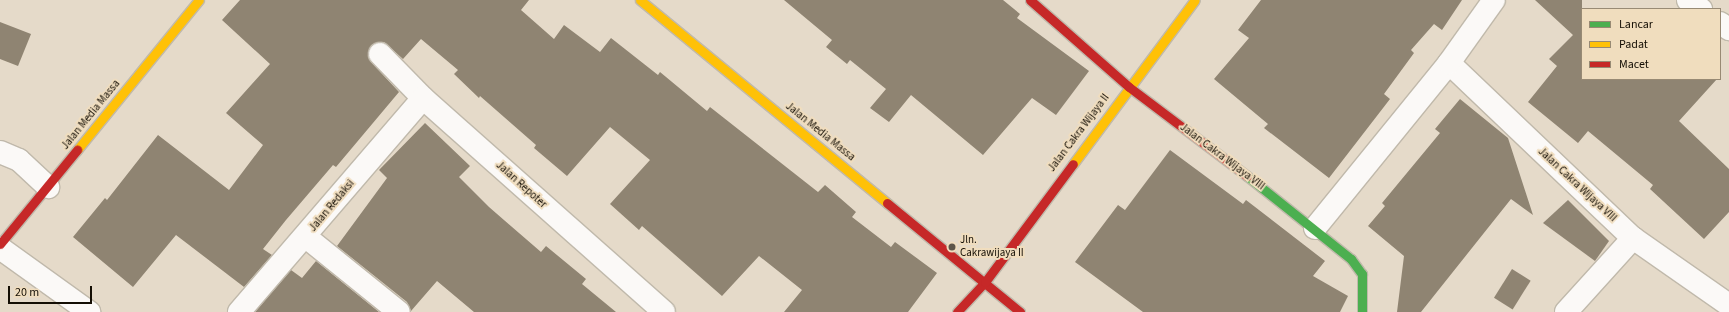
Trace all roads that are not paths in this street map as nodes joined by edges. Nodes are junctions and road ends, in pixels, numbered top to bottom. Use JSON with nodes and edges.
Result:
{"nodes":[{"id":1,"x":199,"y":0,"type":"edge"},
{"id":2,"x":640,"y":0,"type":"edge"},
{"id":3,"x":1030,"y":0,"type":"edge"},
{"id":4,"x":1195,"y":0,"type":"edge"},
{"id":5,"x":1494,"y":0,"type":"edge"},
{"id":6,"x":1688,"y":0,"type":"edge"},
{"id":7,"x":1700,"y":8,"type":"edge"},
{"id":8,"x":380,"y":54,"type":"dead end"},
{"id":9,"x":1449,"y":64,"type":"junction"},
{"id":10,"x":1129,"y":87,"type":"junction"},
{"id":11,"x":423,"y":98,"type":"junction"},
{"id":12,"x":0,"y":152,"type":"edge"},
{"id":13,"x":48,"y":187,"type":"junction"},
{"id":14,"x":1315,"y":228,"type":"junction"},
{"id":15,"x":306,"y":237,"type":"junction"},
{"id":16,"x":1633,"y":238,"type":"junction"},
{"id":17,"x":0,"y":244,"type":"edge"},
{"id":18,"x":0,"y":248,"type":"edge"},
{"id":19,"x":985,"y":282,"type":"junction"},
{"id":20,"x":1729,"y":305,"type":"edge"},
{"id":21,"x":89,"y":312,"type":"edge"},
{"id":22,"x":239,"y":312,"type":"edge"},
{"id":23,"x":399,"y":312,"type":"edge"},
{"id":24,"x":664,"y":312,"type":"edge"},
{"id":25,"x":957,"y":312,"type":"edge"},
{"id":26,"x":1020,"y":312,"type":"edge"},
{"id":27,"x":1362,"y":312,"type":"edge"},
{"id":28,"x":1566,"y":312,"type":"edge"}],
"edges":[{"from":1,"to":13,"type":"street","name":"Jalan Media Massa"},
{"from":2,"to":19,"type":"street","name":"Jalan Media Massa"},
{"from":3,"to":10,"type":"street","name":"Jalan Cakra Wijaya VIII"},
{"from":4,"to":10,"type":"street","name":"Jalan Cakra Wijaya II"},
{"from":5,"to":9,"type":"street"},
{"from":6,"to":7,"type":"street"},
{"from":8,"to":11,"type":"street","name":"Jalan Repoter"},
{"from":9,"to":14,"type":"street"},
{"from":9,"to":16,"type":"street","name":"Jalan Cakra Wijaya VIII"},
{"from":10,"to":14,"type":"street","name":"Jalan Cakra Wijaya VIII"},
{"from":10,"to":19,"type":"street","name":"Jalan Cakra Wijaya II"},
{"from":11,"to":15,"type":"street","name":"Jalan Redaksi"},
{"from":11,"to":24,"type":"street","name":"Jalan Repoter"},
{"from":12,"to":13,"type":"street"},
{"from":13,"to":17,"type":"street","name":"Jalan Media Massa"},
{"from":14,"to":27,"type":"street","name":"Jalan Cakra Wijaya VIII"},
{"from":15,"to":22,"type":"street","name":"Jalan Redaksi"},
{"from":15,"to":23,"type":"street"},
{"from":16,"to":20,"type":"street","name":"Jalan Cakra Wijaya VIII"},
{"from":16,"to":28,"type":"street"},
{"from":18,"to":21,"type":"street"},
{"from":19,"to":25,"type":"street","name":"Jalan Cakra Wijaya II"},
{"from":19,"to":26,"type":"street","name":"Jalan Media Massa"}]}
